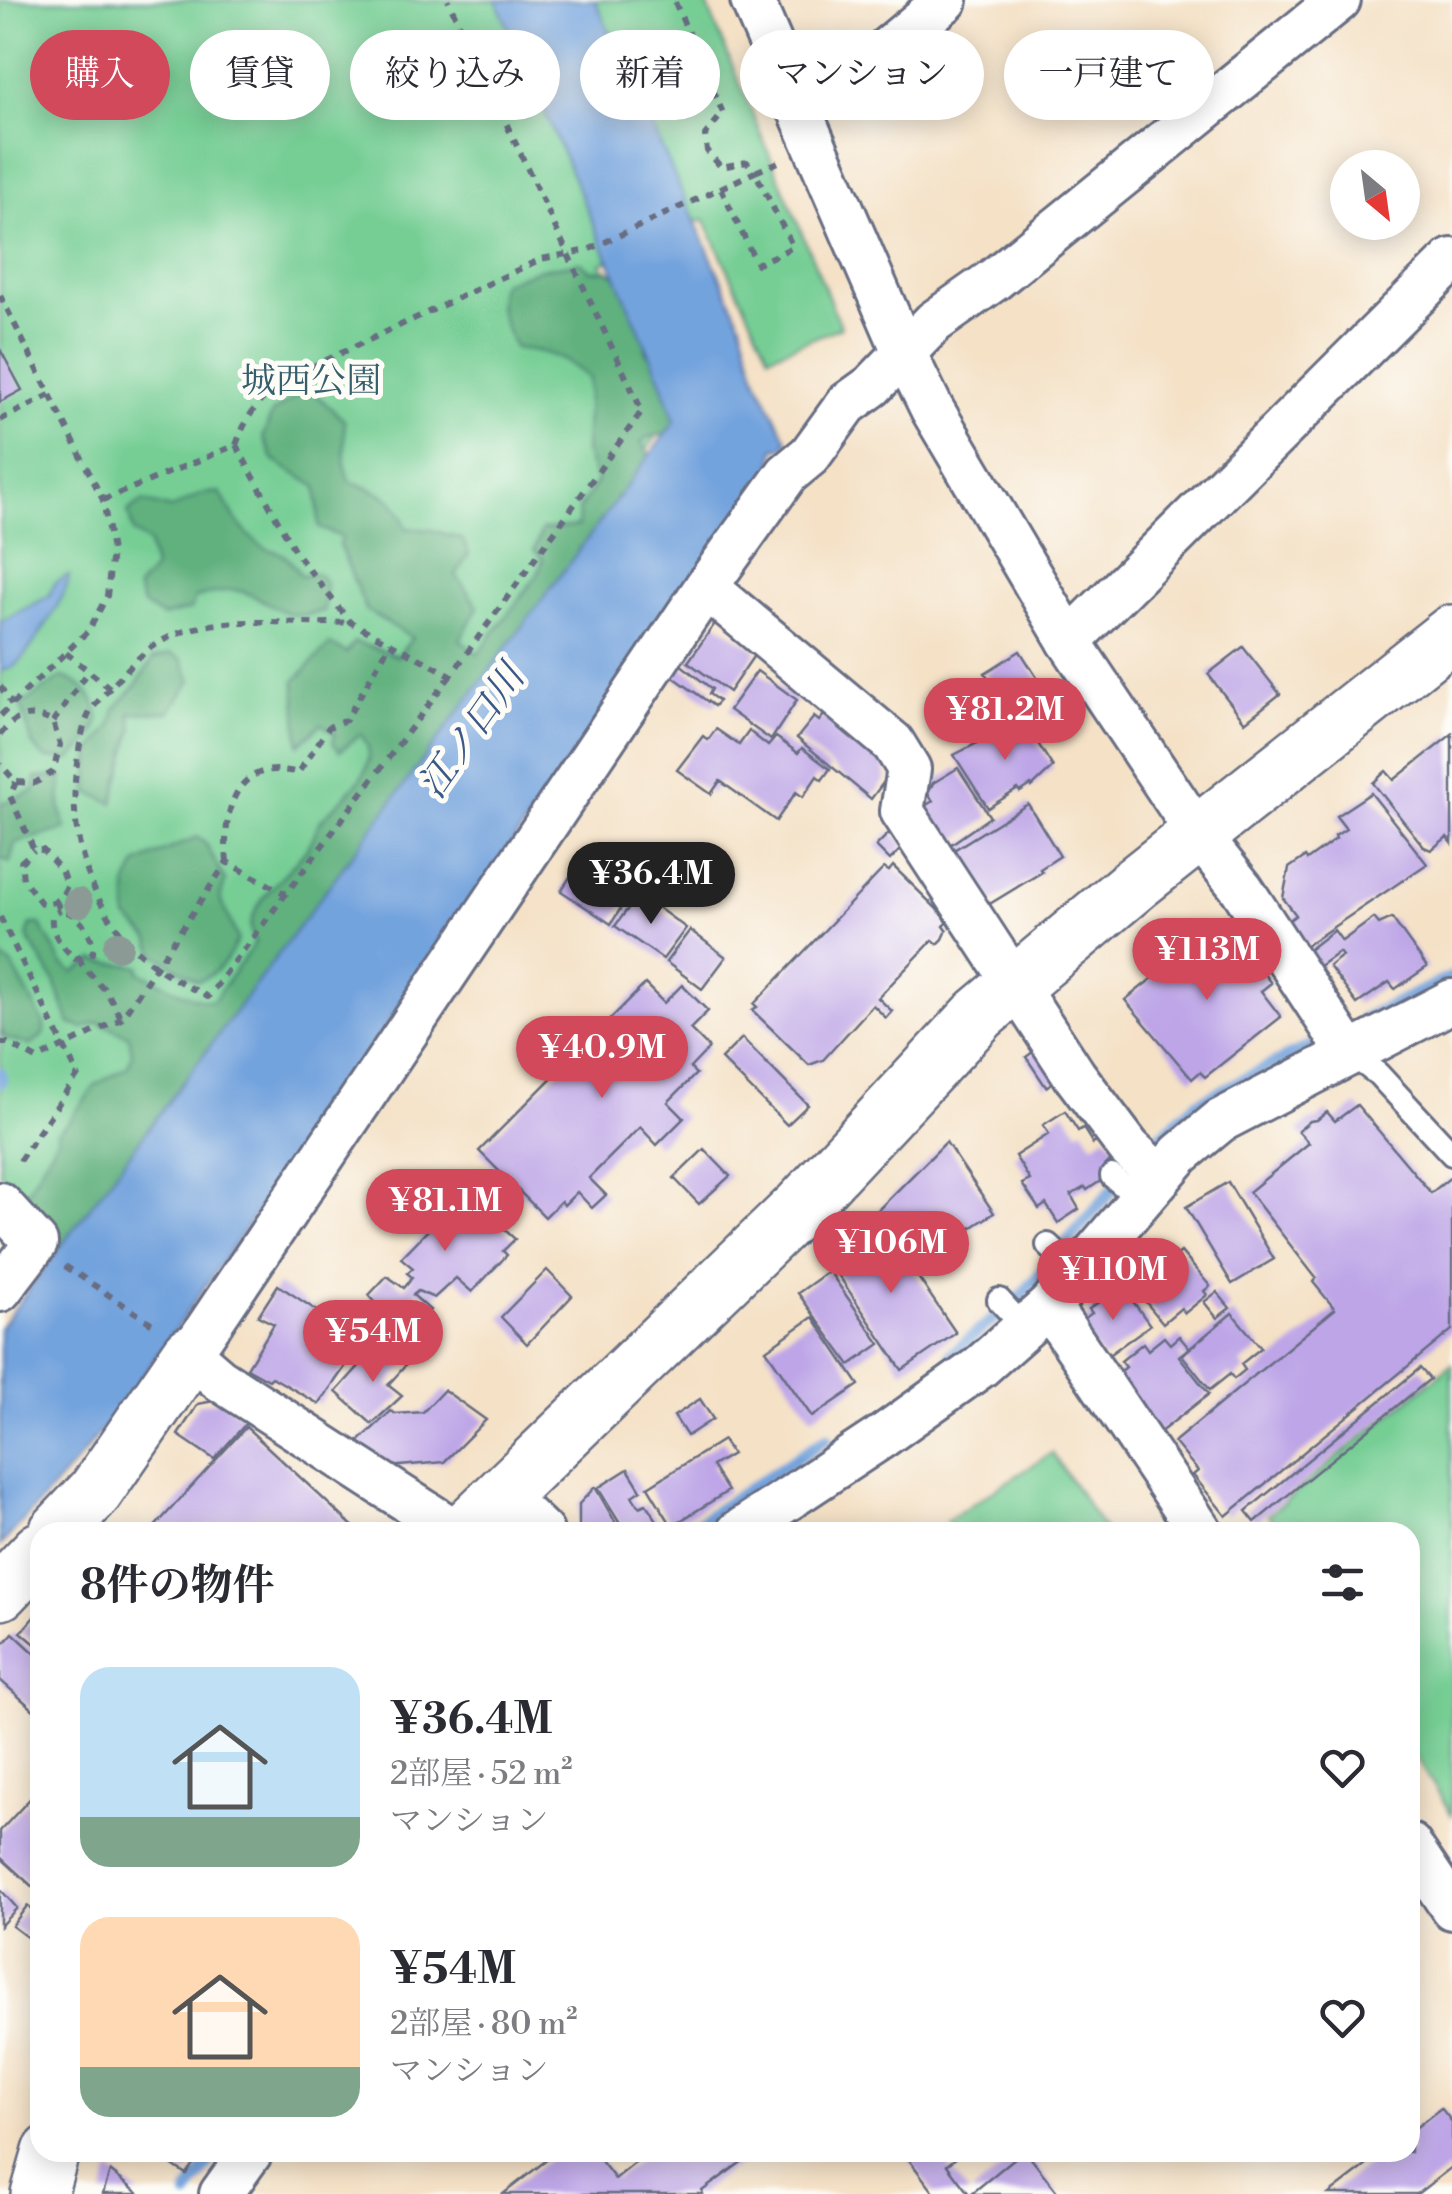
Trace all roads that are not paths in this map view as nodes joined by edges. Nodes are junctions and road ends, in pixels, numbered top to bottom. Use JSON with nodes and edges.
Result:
{"nodes":[{"id":1,"x":752,"y":0,"type":"edge"},
{"id":2,"x":946,"y":0,"type":"edge"},
{"id":3,"x":1339,"y":0,"type":"edge"},
{"id":4,"x":765,"y":30,"type":"edge"},
{"id":5,"x":910,"y":30,"type":"edge"},
{"id":6,"x":803,"y":120,"type":"edge"},
{"id":7,"x":1452,"y":260,"type":"edge"},
{"id":8,"x":904,"y":352,"type":"junction"},
{"id":9,"x":706,"y":588,"type":"junction"},
{"id":10,"x":1452,"y":633,"type":"edge"},
{"id":11,"x":1069,"y":641,"type":"junction"},
{"id":12,"x":1198,"y":834,"type":"junction"},
{"id":13,"x":1452,"y":1001,"type":"edge"},
{"id":14,"x":1040,"y":1013,"type":"junction"},
{"id":15,"x":1349,"y":1053,"type":"junction"},
{"id":16,"x":1452,"y":1154,"type":"edge"},
{"id":17,"x":1136,"y":1175,"type":"junction"},
{"id":18,"x":6,"y":1188,"type":"edge"},
{"id":19,"x":0,"y":1290,"type":"edge"},
{"id":20,"x":1021,"y":1312,"type":"junction"},
{"id":21,"x":174,"y":1341,"type":"junction"},
{"id":22,"x":502,"y":1494,"type":"junction"},
{"id":23,"x":66,"y":1522,"type":"edge"},
{"id":24,"x":443,"y":1522,"type":"edge"},
{"id":25,"x":470,"y":1522,"type":"edge"},
{"id":26,"x":531,"y":1522,"type":"edge"},
{"id":27,"x":753,"y":1522,"type":"edge"},
{"id":28,"x":1193,"y":1522,"type":"edge"},
{"id":29,"x":30,"y":1560,"type":"edge"},
{"id":30,"x":0,"y":1592,"type":"edge"},
{"id":31,"x":1420,"y":1857,"type":"edge"},
{"id":32,"x":1449,"y":1896,"type":"edge"},
{"id":33,"x":48,"y":2162,"type":"edge"},
{"id":34,"x":243,"y":2162,"type":"edge"},
{"id":35,"x":40,"y":2194,"type":"edge"},
{"id":36,"x":221,"y":2194,"type":"edge"}],
"edges":[{"from":1,"to":4,"type":"street"},
{"from":2,"to":5,"type":"street"},
{"from":3,"to":8,"type":"street"},
{"from":6,"to":8,"type":"street"},
{"from":7,"to":11,"type":"street"},
{"from":8,"to":9,"type":"street"},
{"from":8,"to":11,"type":"street"},
{"from":9,"to":14,"type":"street"},
{"from":9,"to":21,"type":"street"},
{"from":10,"to":12,"type":"street"},
{"from":11,"to":12,"type":"street"},
{"from":12,"to":14,"type":"street"},
{"from":12,"to":15,"type":"street"},
{"from":13,"to":15,"type":"street"},
{"from":14,"to":17,"type":"street"},
{"from":14,"to":22,"type":"street"},
{"from":15,"to":16,"type":"lane"},
{"from":15,"to":17,"type":"street"},
{"from":17,"to":20,"type":"street"},
{"from":18,"to":19,"type":"street"},
{"from":20,"to":27,"type":"street"},
{"from":20,"to":28,"type":"street"},
{"from":21,"to":23,"type":"street"},
{"from":21,"to":24,"type":"street"},
{"from":22,"to":25,"type":"street"},
{"from":22,"to":26,"type":"street"},
{"from":29,"to":30,"type":"street"},
{"from":31,"to":32,"type":"street"},
{"from":33,"to":35,"type":"street"},
{"from":34,"to":36,"type":"street"}]}
